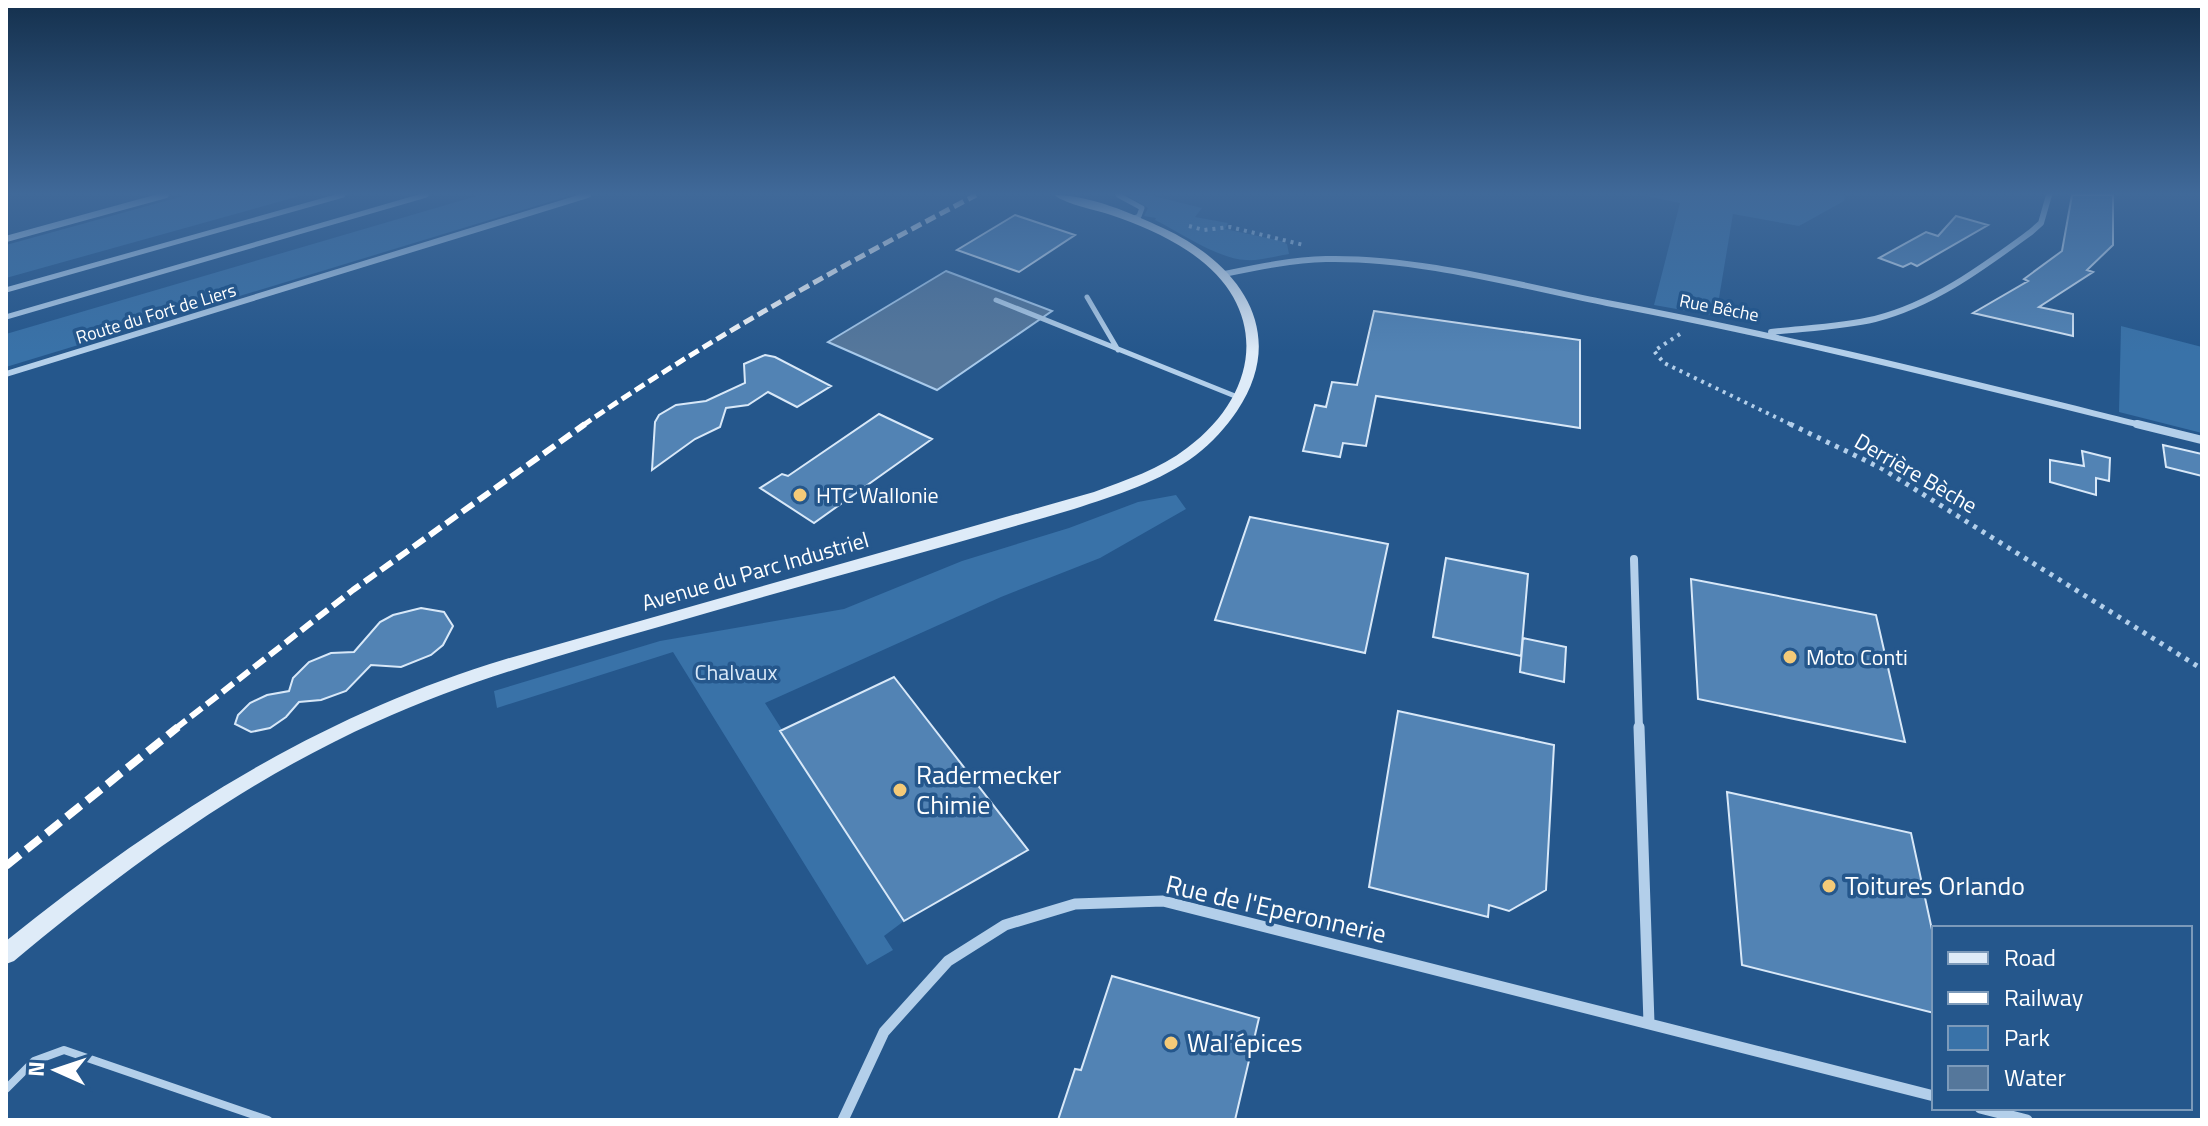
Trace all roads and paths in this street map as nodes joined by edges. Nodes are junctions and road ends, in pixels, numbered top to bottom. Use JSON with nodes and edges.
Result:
{"nodes":[{"id":1,"x":157,"y":248,"type":"edge"},
{"id":2,"x":245,"y":248,"type":"edge"},
{"id":3,"x":417,"y":248,"type":"edge"},
{"id":4,"x":1189,"y":248,"type":"edge"},
{"id":5,"x":1307,"y":248,"type":"edge"},
{"id":6,"x":2008,"y":248,"type":"edge"},
{"id":7,"x":1325,"y":259,"type":"junction"},
{"id":8,"x":1224,"y":274,"type":"junction"},
{"id":9,"x":6,"y":290,"type":"edge"},
{"id":10,"x":1087,"y":297,"type":"dead end"},
{"id":11,"x":996,"y":300,"type":"dead end"},
{"id":12,"x":6,"y":317,"type":"edge"},
{"id":13,"x":1701,"y":320,"type":"junction"},
{"id":14,"x":1766,"y":333,"type":"junction"},
{"id":15,"x":1118,"y":350,"type":"junction"},
{"id":16,"x":6,"y":374,"type":"edge"},
{"id":17,"x":1240,"y":398,"type":"junction"},
{"id":18,"x":2202,"y":440,"type":"edge"},
{"id":19,"x":1634,"y":559,"type":"dead end"},
{"id":20,"x":2202,"y":669,"type":"edge"},
{"id":21,"x":6,"y":954,"type":"edge"},
{"id":22,"x":1649,"y":1023,"type":"junction"},
{"id":23,"x":6,"y":1089,"type":"edge"},
{"id":24,"x":1932,"y":1095,"type":"edge"},
{"id":25,"x":1988,"y":1110,"type":"edge"},
{"id":26,"x":268,"y":1120,"type":"edge"},
{"id":27,"x":843,"y":1120,"type":"edge"},
{"id":28,"x":2027,"y":1120,"type":"edge"}],
"edges":[{"from":1,"to":9,"type":"lane"},
{"from":2,"to":12,"type":"lane"},
{"from":3,"to":16,"type":"street","name":"Route du Fort de Liers"},
{"from":4,"to":8,"type":"street","name":"Avenue du Parc Industriel"},
{"from":5,"to":7,"type":"path"},
{"from":6,"to":14,"type":"street"},
{"from":7,"to":8,"type":"street","name":"Rue Bêche"},
{"from":7,"to":13,"type":"street","name":"Rue Bêche"},
{"from":8,"to":17,"type":"street","name":"Avenue du Parc Industriel"},
{"from":10,"to":15,"type":"lane"},
{"from":11,"to":15,"type":"lane"},
{"from":13,"to":14,"type":"street","name":"Rue Bêche"},
{"from":13,"to":20,"type":"path","name":"Derrière Bèche"},
{"from":14,"to":18,"type":"street","name":"Rue Bêche"},
{"from":15,"to":17,"type":"lane"},
{"from":17,"to":21,"type":"street","name":"Avenue du Parc Industriel"},
{"from":19,"to":22,"type":"street"},
{"from":22,"to":24,"type":"street","name":"Rue de l'Eperonnerie"},
{"from":22,"to":27,"type":"street","name":"Rue de l'Eperonnerie"},
{"from":23,"to":26,"type":"lane"},
{"from":25,"to":28,"type":"street"}]}
